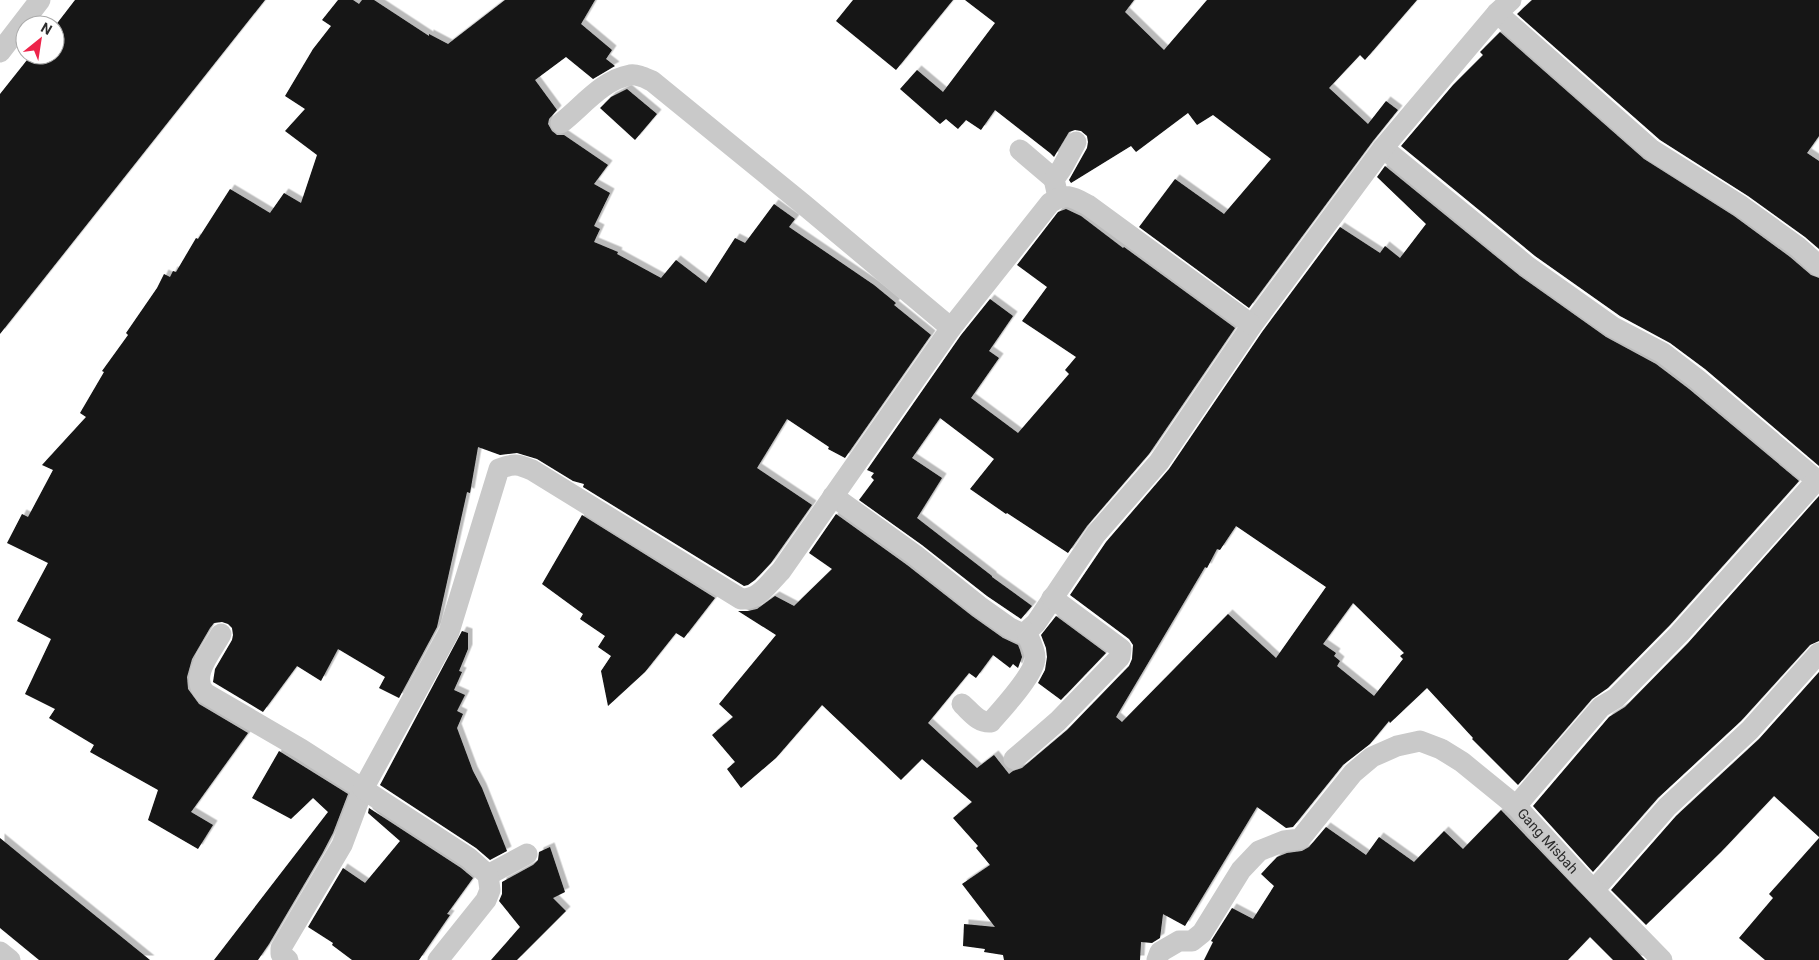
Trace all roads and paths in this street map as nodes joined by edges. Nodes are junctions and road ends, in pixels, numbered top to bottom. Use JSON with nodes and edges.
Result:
{"nodes":[{"id":1,"x":40,"y":0,"type":"edge"},
{"id":2,"x":1504,"y":6,"type":"edge"},
{"id":3,"x":0,"y":52,"type":"edge"},
{"id":4,"x":561,"y":123,"type":"dead end"},
{"id":5,"x":1076,"y":142,"type":"dead end"},
{"id":6,"x":1383,"y":148,"type":"junction"},
{"id":7,"x":1020,"y":150,"type":"dead end"},
{"id":8,"x":1056,"y":188,"type":"junction"},
{"id":9,"x":1819,"y":266,"type":"edge"},
{"id":10,"x":1252,"y":325,"type":"junction"},
{"id":11,"x":951,"y":328,"type":"junction"},
{"id":12,"x":1818,"y":481,"type":"edge"},
{"id":13,"x":833,"y":496,"type":"junction"},
{"id":14,"x":1052,"y":598,"type":"junction"},
{"id":15,"x":1026,"y":632,"type":"junction"},
{"id":16,"x":221,"y":634,"type":"dead end"},
{"id":17,"x":1819,"y":653,"type":"edge"},
{"id":18,"x":962,"y":704,"type":"dead end"},
{"id":19,"x":1014,"y":759,"type":"dead end"},
{"id":20,"x":364,"y":789,"type":"junction"},
{"id":21,"x":1516,"y":806,"type":"junction"},
{"id":22,"x":527,"y":854,"type":"dead end"},
{"id":23,"x":488,"y":875,"type":"junction"},
{"id":24,"x":1594,"y":890,"type":"junction"},
{"id":25,"x":0,"y":952,"type":"edge"},
{"id":26,"x":10,"y":960,"type":"edge"},
{"id":27,"x":288,"y":960,"type":"edge"},
{"id":28,"x":438,"y":960,"type":"edge"},
{"id":29,"x":1157,"y":960,"type":"edge"},
{"id":30,"x":1662,"y":960,"type":"edge"}],
"edges":[{"from":1,"to":3,"type":"street"},
{"from":2,"to":6,"type":"street"},
{"from":2,"to":9,"type":"street"},
{"from":4,"to":11,"type":"street"},
{"from":5,"to":8,"type":"street"},
{"from":6,"to":10,"type":"street"},
{"from":6,"to":12,"type":"street"},
{"from":7,"to":8,"type":"street"},
{"from":8,"to":10,"type":"street"},
{"from":8,"to":11,"type":"street"},
{"from":10,"to":14,"type":"street"},
{"from":11,"to":13,"type":"street"},
{"from":12,"to":21,"type":"street"},
{"from":13,"to":15,"type":"street"},
{"from":13,"to":20,"type":"street"},
{"from":14,"to":15,"type":"street"},
{"from":14,"to":19,"type":"street"},
{"from":15,"to":18,"type":"street"},
{"from":16,"to":20,"type":"street"},
{"from":17,"to":24,"type":"street"},
{"from":20,"to":23,"type":"street"},
{"from":20,"to":27,"type":"street"},
{"from":21,"to":24,"type":"street","name":"Gang Misbah"},
{"from":21,"to":29,"type":"street","name":"Gang Misbah"},
{"from":22,"to":23,"type":"street"},
{"from":23,"to":28,"type":"street"},
{"from":24,"to":30,"type":"street","name":"Gang Misbah"},
{"from":25,"to":26,"type":"street"}]}
